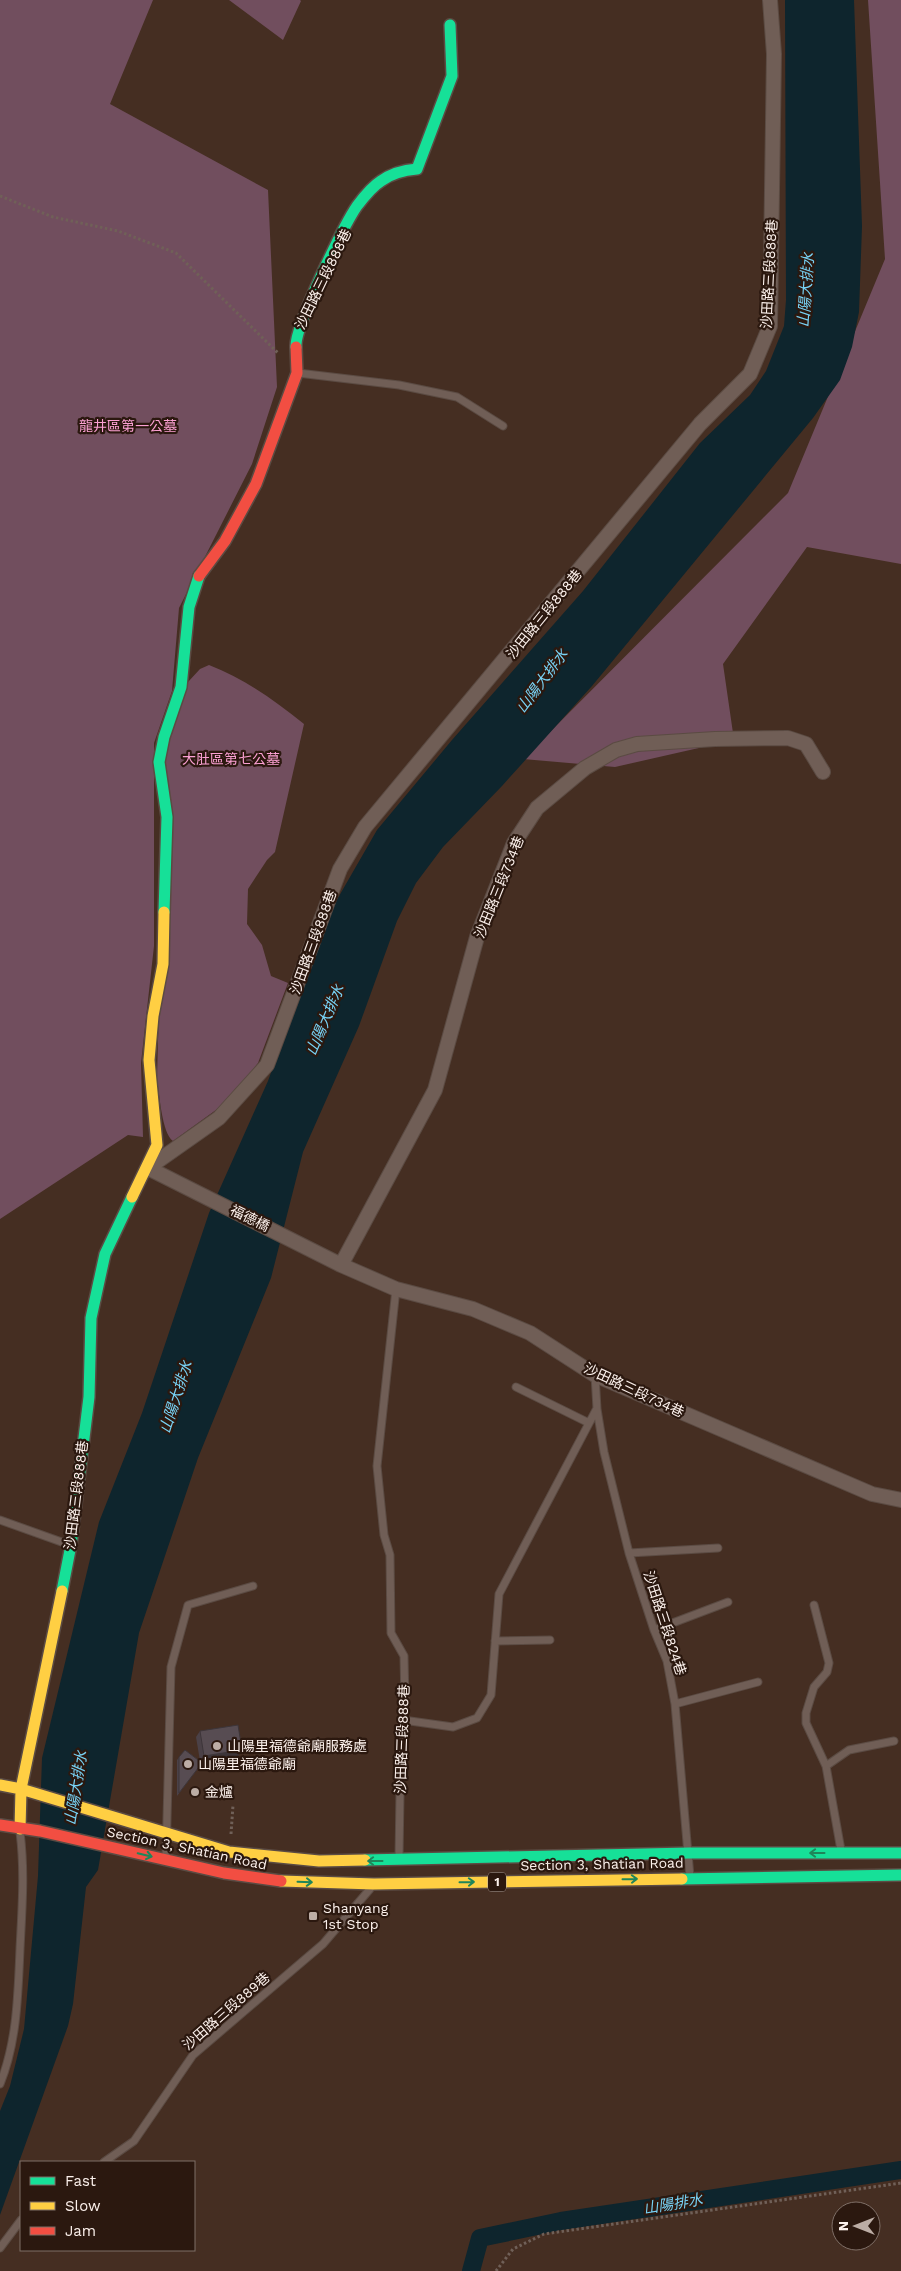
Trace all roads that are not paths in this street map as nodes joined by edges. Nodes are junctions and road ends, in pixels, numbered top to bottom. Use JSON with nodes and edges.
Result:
{"nodes":[{"id":1,"x":770,"y":0,"type":"edge"},
{"id":2,"x":450,"y":25,"type":"dead end"},
{"id":3,"x":297,"y":373,"type":"junction"},
{"id":4,"x":503,"y":426,"type":"dead end"},
{"id":5,"x":823,"y":772,"type":"dead end"},
{"id":6,"x":148,"y":1168,"type":"junction"},
{"id":7,"x":296,"y":1241,"type":"joint"},
{"id":8,"x":341,"y":1265,"type":"junction"},
{"id":9,"x":396,"y":1289,"type":"junction"},
{"id":10,"x":595,"y":1376,"type":"junction"},
{"id":11,"x":516,"y":1387,"type":"dead end"},
{"id":12,"x":597,"y":1409,"type":"junction"},
{"id":13,"x":590,"y":1423,"type":"junction"},
{"id":14,"x":901,"y":1500,"type":"edge"},
{"id":15,"x":0,"y":1520,"type":"edge"},
{"id":16,"x":71,"y":1545,"type":"junction"},
{"id":17,"x":718,"y":1548,"type":"dead end"},
{"id":18,"x":630,"y":1553,"type":"junction"},
{"id":19,"x":252,"y":1586,"type":"dead end"},
{"id":20,"x":728,"y":1602,"type":"dead end"},
{"id":21,"x":814,"y":1604,"type":"dead end"},
{"id":22,"x":654,"y":1630,"type":"junction"},
{"id":23,"x":550,"y":1640,"type":"dead end"},
{"id":24,"x":495,"y":1641,"type":"junction"},
{"id":25,"x":758,"y":1682,"type":"dead end"},
{"id":26,"x":675,"y":1704,"type":"junction"},
{"id":27,"x":403,"y":1720,"type":"junction"},
{"id":28,"x":894,"y":1740,"type":"dead end"},
{"id":29,"x":826,"y":1766,"type":"junction"},
{"id":30,"x":0,"y":1785,"type":"edge"},
{"id":31,"x":21,"y":1789,"type":"junction"},
{"id":32,"x":0,"y":1825,"type":"edge"},
{"id":33,"x":20,"y":1829,"type":"junction"},
{"id":34,"x":168,"y":1834,"type":"junction"},
{"id":35,"x":689,"y":1852,"type":"junction"},
{"id":36,"x":841,"y":1853,"type":"junction"},
{"id":37,"x":901,"y":1854,"type":"edge"},
{"id":38,"x":166,"y":1860,"type":"junction"},
{"id":39,"x":396,"y":1864,"type":"junction"},
{"id":40,"x":386,"y":1872,"type":"dead end"},
{"id":41,"x":901,"y":1875,"type":"edge"},
{"id":42,"x":690,"y":1877,"type":"junction"},
{"id":43,"x":374,"y":1884,"type":"junction"},
{"id":44,"x":0,"y":2084,"type":"edge"},
{"id":45,"x":105,"y":2161,"type":"edge"},
{"id":46,"x":20,"y":2221,"type":"edge"},
{"id":47,"x":0,"y":2248,"type":"edge"}],
"edges":[{"from":1,"to":6,"type":"street","name":"沙田路三段888巷"},
{"from":2,"to":3,"type":"street","name":"沙田路三段888巷"},
{"from":3,"to":4,"type":"lane"},
{"from":3,"to":6,"type":"street","name":"沙田路三段888巷"},
{"from":5,"to":8,"type":"street","name":"沙田路三段734巷"},
{"from":6,"to":7,"type":"street","name":"福德橋"},
{"from":6,"to":16,"type":"street","name":"沙田路三段888巷"},
{"from":7,"to":8,"type":"street","name":"沙田路三段734巷"},
{"from":8,"to":9,"type":"street","name":"沙田路三段734巷"},
{"from":9,"to":10,"type":"street","name":"沙田路三段734巷"},
{"from":9,"to":27,"type":"lane","name":"沙田路三段888巷"},
{"from":10,"to":12,"type":"lane","name":"沙田路三段824巷"},
{"from":10,"to":14,"type":"street","name":"沙田路三段734巷"},
{"from":11,"to":13,"type":"lane"},
{"from":12,"to":13,"type":"lane"},
{"from":12,"to":18,"type":"lane","name":"沙田路三段824巷"},
{"from":13,"to":24,"type":"lane"},
{"from":15,"to":16,"type":"lane"},
{"from":16,"to":31,"type":"street","name":"沙田路三段888巷"},
{"from":17,"to":18,"type":"lane"},
{"from":18,"to":22,"type":"lane","name":"沙田路三段824巷"},
{"from":19,"to":34,"type":"lane"},
{"from":20,"to":22,"type":"lane"},
{"from":21,"to":29,"type":"lane"},
{"from":22,"to":26,"type":"lane","name":"沙田路三段824巷"},
{"from":23,"to":24,"type":"lane"},
{"from":24,"to":27,"type":"lane"},
{"from":25,"to":26,"type":"lane"},
{"from":26,"to":35,"type":"lane","name":"沙田路三段824巷"},
{"from":27,"to":39,"type":"lane","name":"沙田路三段888巷"},
{"from":28,"to":29,"type":"lane"},
{"from":29,"to":36,"type":"lane"},
{"from":30,"to":31,"type":"street","number":"1"},
{"from":31,"to":33,"type":"street","name":"沙田路三段888巷"},
{"from":31,"to":34,"type":"street","name":"Section 3, Shatian Road","number":"1"},
{"from":32,"to":33,"type":"street","number":"1"},
{"from":33,"to":38,"type":"street","name":"Section 3, Shatian Road","number":"1","one_way":true},
{"from":33,"to":44,"type":"lane"},
{"from":34,"to":38,"type":"lane"},
{"from":39,"to":34,"type":"street","name":"Section 3, Shatian Road","number":"1","one_way":true},
{"from":36,"to":35,"type":"street","name":"Section 3, Shatian Road","number":"1","one_way":true},
{"from":35,"to":39,"type":"street","name":"Section 3, Shatian Road","number":"1"},
{"from":35,"to":42,"type":"lane","name":"沙田路三段824巷"},
{"from":36,"to":37,"type":"street","name":"Section 3, Shatian Road","number":"1"},
{"from":38,"to":43,"type":"street","name":"Section 3, Shatian Road","number":"1","one_way":true},
{"from":40,"to":43,"type":"lane"},
{"from":41,"to":42,"type":"street","name":"Section 3, Shatian Road","number":"1"},
{"from":43,"to":42,"type":"street","name":"Section 3, Shatian Road","number":"1","one_way":true},
{"from":43,"to":45,"type":"lane","name":"沙田路三段889巷"},
{"from":46,"to":47,"type":"lane"}]}
